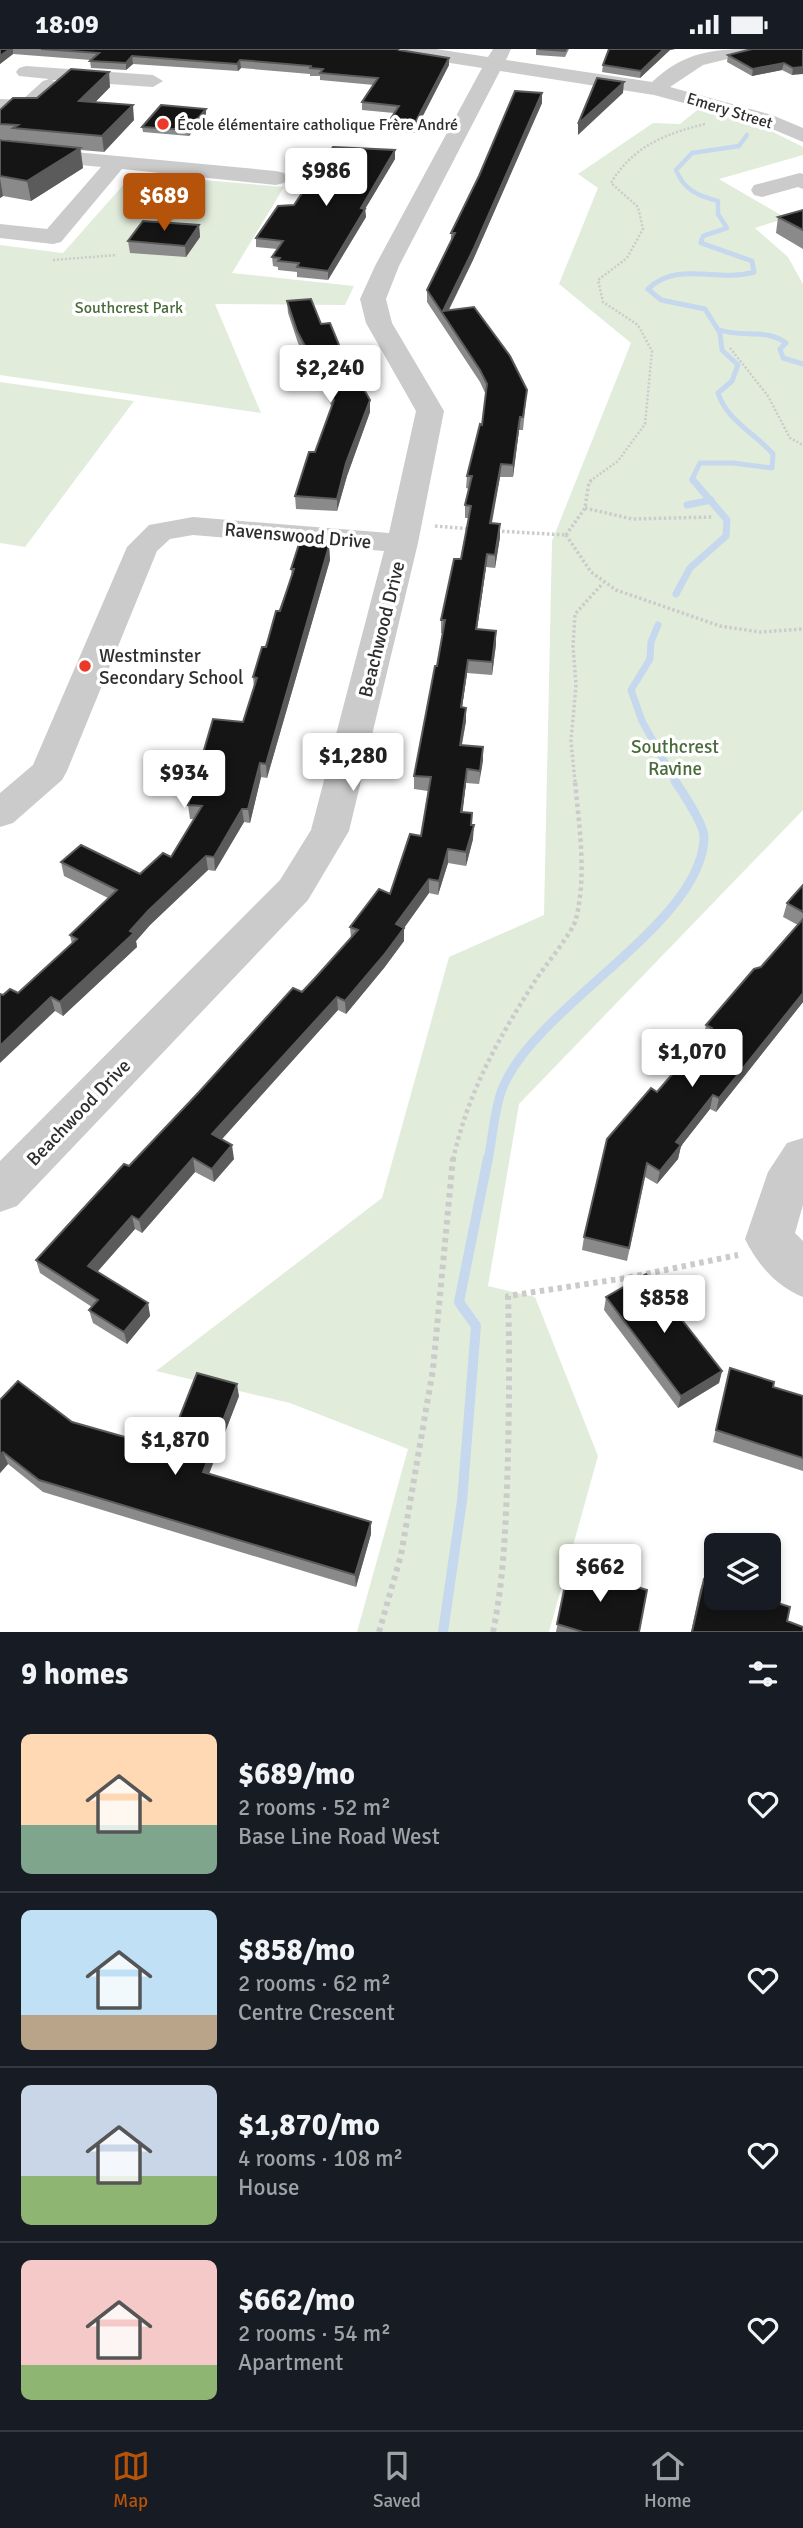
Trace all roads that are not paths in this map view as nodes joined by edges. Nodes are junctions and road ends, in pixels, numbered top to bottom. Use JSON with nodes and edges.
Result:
{"nodes":[{"id":1,"x":400,"y":49,"type":"edge"},
{"id":2,"x":745,"y":49,"type":"edge"},
{"id":3,"x":498,"y":56,"type":"edge"},
{"id":4,"x":44,"y":57,"type":"edge"},
{"id":5,"x":26,"y":72,"type":"junction"},
{"id":6,"x":61,"y":74,"type":"junction"},
{"id":7,"x":656,"y":89,"type":"junction"},
{"id":8,"x":0,"y":92,"type":"edge"},
{"id":9,"x":119,"y":97,"type":"dead end"},
{"id":10,"x":0,"y":105,"type":"edge"},
{"id":11,"x":803,"y":136,"type":"edge"},
{"id":12,"x":0,"y":151,"type":"edge"},
{"id":13,"x":117,"y":162,"type":"junction"},
{"id":14,"x":800,"y":174,"type":"edge"},
{"id":15,"x":276,"y":178,"type":"dead end"},
{"id":16,"x":762,"y":190,"type":"dead end"},
{"id":17,"x":0,"y":231,"type":"edge"},
{"id":18,"x":402,"y":543,"type":"junction"},
{"id":19,"x":0,"y":814,"type":"edge"},
{"id":20,"x":803,"y":1157,"type":"edge"},
{"id":21,"x":0,"y":1192,"type":"edge"},
{"id":22,"x":790,"y":1261,"type":"edge"}],
"edges":[{"from":1,"to":3,"type":"street","name":"Emery Street"},
{"from":2,"to":7,"type":"street"},
{"from":3,"to":7,"type":"street","name":"Emery Street"},
{"from":3,"to":18,"type":"street","name":"Beachwood Drive"},
{"from":4,"to":5,"type":"street"},
{"from":5,"to":6,"type":"street"},
{"from":5,"to":8,"type":"street"},
{"from":6,"to":9,"type":"street"},
{"from":6,"to":10,"type":"street"},
{"from":7,"to":11,"type":"street","name":"Emery Street"},
{"from":12,"to":13,"type":"street"},
{"from":13,"to":15,"type":"street"},
{"from":13,"to":17,"type":"street"},
{"from":14,"to":16,"type":"street"},
{"from":18,"to":19,"type":"street","name":"Ravenswood Drive"},
{"from":18,"to":21,"type":"street","name":"Beachwood Drive"},
{"from":20,"to":22,"type":"street"}]}
